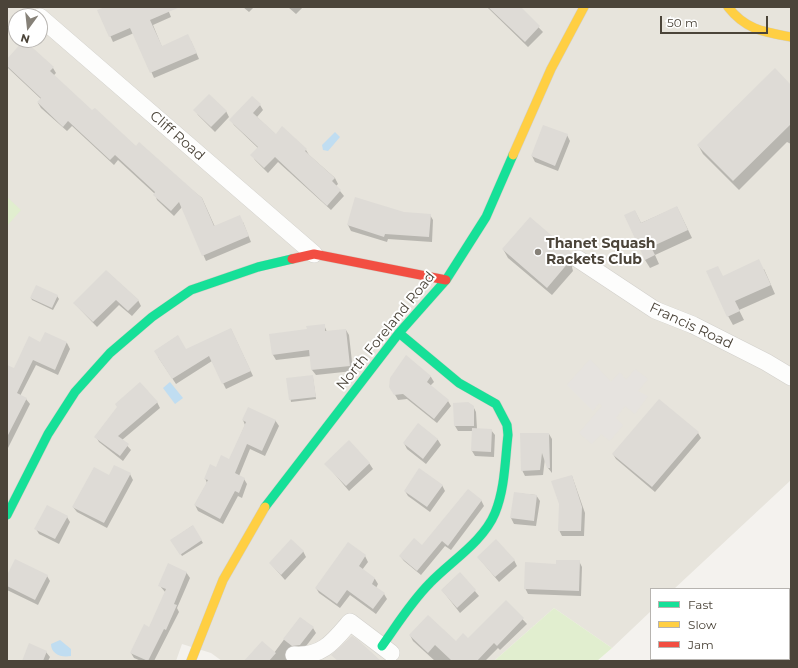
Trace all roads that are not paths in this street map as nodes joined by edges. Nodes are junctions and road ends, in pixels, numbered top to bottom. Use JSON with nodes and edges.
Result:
{"nodes":[{"id":1,"x":584,"y":7,"type":"edge"},
{"id":2,"x":728,"y":7,"type":"edge"},
{"id":3,"x":48,"y":23,"type":"edge"},
{"id":4,"x":791,"y":37,"type":"edge"},
{"id":5,"x":314,"y":254,"type":"junction"},
{"id":6,"x":578,"y":259,"type":"dead end"},
{"id":7,"x":446,"y":280,"type":"junction"},
{"id":8,"x":399,"y":333,"type":"junction"},
{"id":9,"x":791,"y":377,"type":"edge"},
{"id":10,"x":7,"y":515,"type":"edge"},
{"id":11,"x":386,"y":649,"type":"joint"},
{"id":12,"x":294,"y":655,"type":"dead end"},
{"id":13,"x":191,"y":661,"type":"edge"}],
"edges":[{"from":1,"to":7,"type":"street","name":"North Foreland Road"},
{"from":2,"to":4,"type":"street"},
{"from":3,"to":5,"type":"street","name":"Cliff Road"},
{"from":5,"to":7,"type":"street"},
{"from":5,"to":10,"type":"street"},
{"from":6,"to":9,"type":"street","name":"Francis Road"},
{"from":7,"to":8,"type":"street","name":"North Foreland Road"},
{"from":8,"to":11,"type":"street"},
{"from":8,"to":13,"type":"street","name":"North Foreland Road"},
{"from":11,"to":12,"type":"street"}]}
